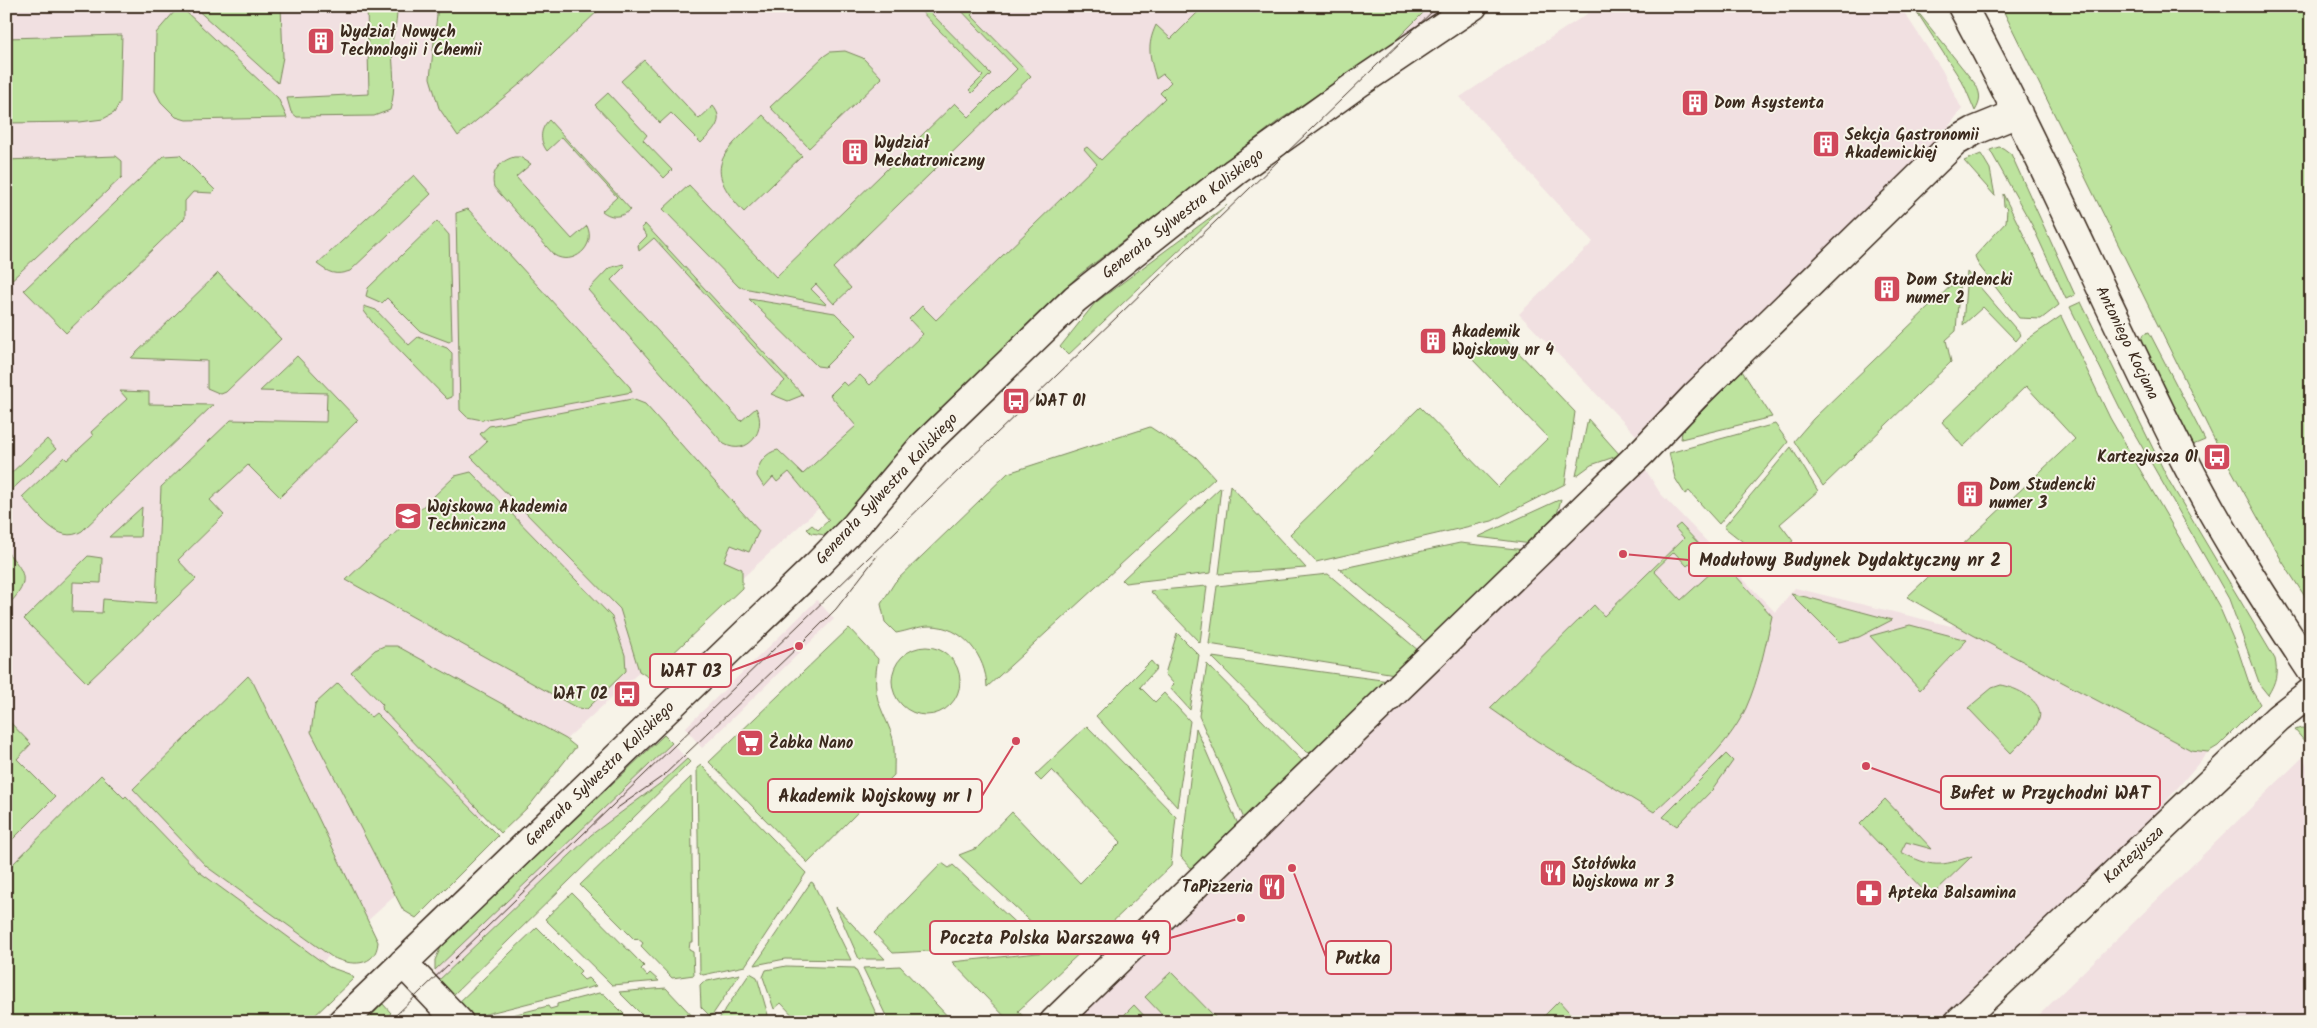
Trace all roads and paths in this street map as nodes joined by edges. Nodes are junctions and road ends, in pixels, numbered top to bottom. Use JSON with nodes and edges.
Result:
{"nodes":[{"id":1,"x":1473,"y":6,"type":"edge"},
{"id":2,"x":1962,"y":6,"type":"edge"},
{"id":3,"x":2018,"y":113,"type":"junction"},
{"id":4,"x":2311,"y":670,"type":"edge"},
{"id":5,"x":2311,"y":692,"type":"edge"},
{"id":6,"x":402,"y":963,"type":"junction"},
{"id":7,"x":342,"y":1022,"type":"edge"},
{"id":8,"x":459,"y":1022,"type":"edge"},
{"id":9,"x":1054,"y":1022,"type":"edge"},
{"id":10,"x":1959,"y":1022,"type":"edge"}],
"edges":[{"from":1,"to":6,"type":"street","name":"Generała Sylwestra Kaliskiego"},
{"from":2,"to":3,"type":"street","name":"Antoniego Kocjana"},
{"from":3,"to":4,"type":"street","name":"Antoniego Kocjana"},
{"from":3,"to":9,"type":"street"},
{"from":5,"to":10,"type":"street","name":"Kartezjusza"},
{"from":6,"to":7,"type":"street","name":"Generała Sylwestra Kaliskiego"},
{"from":6,"to":8,"type":"street"}]}
